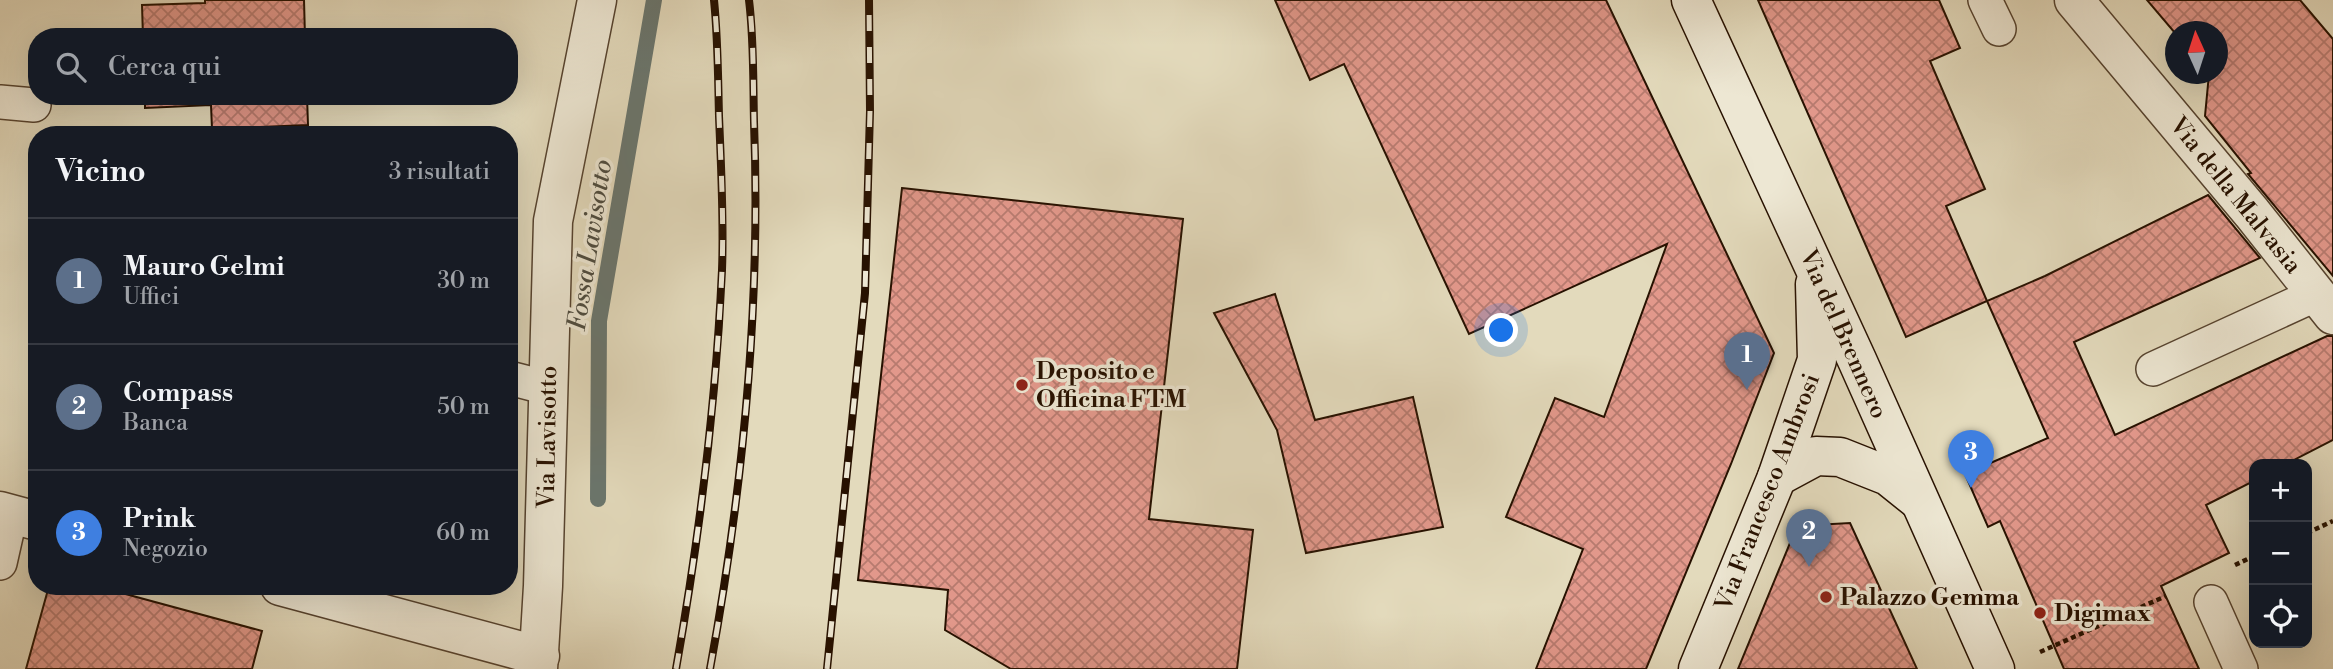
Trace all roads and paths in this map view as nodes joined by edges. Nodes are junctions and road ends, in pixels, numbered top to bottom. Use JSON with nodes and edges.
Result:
{"nodes":[{"id":1,"x":597,"y":0,"type":"edge"},
{"id":2,"x":1691,"y":0,"type":"edge"},
{"id":3,"x":2074,"y":0,"type":"edge"},
{"id":4,"x":0,"y":102,"type":"edge"},
{"id":5,"x":28,"y":104,"type":"edge"},
{"id":6,"x":1815,"y":269,"type":"junction"},
{"id":7,"x":2325,"y":304,"type":"edge"},
{"id":8,"x":2153,"y":369,"type":"dead end"},
{"id":9,"x":518,"y":380,"type":"edge"},
{"id":10,"x":548,"y":387,"type":"junction"},
{"id":11,"x":1777,"y":477,"type":"junction"},
{"id":12,"x":1919,"y":500,"type":"junction"},
{"id":13,"x":16,"y":515,"type":"edge"},
{"id":14,"x":2333,"y":522,"type":"edge"},
{"id":15,"x":2312,"y":531,"type":"edge"},
{"id":16,"x":2249,"y":558,"type":"edge"},
{"id":17,"x":0,"y":563,"type":"edge"},
{"id":18,"x":2229,"y":568,"type":"dead end"},
{"id":19,"x":2178,"y":590,"type":"dead end"},
{"id":20,"x":310,"y":595,"type":"edge"},
{"id":21,"x":2211,"y":602,"type":"dead end"},
{"id":22,"x":2039,"y":652,"type":"dead end"},
{"id":23,"x":539,"y":663,"type":"edge"},
{"id":24,"x":1698,"y":669,"type":"edge"},
{"id":25,"x":1995,"y":669,"type":"edge"},
{"id":26,"x":2241,"y":669,"type":"edge"}],
"edges":[{"from":1,"to":10,"type":"main road","name":"Via Lavisotto"},
{"from":2,"to":6,"type":"main road","name":"Via del Brennero"},
{"from":3,"to":7,"type":"main road","name":"Via della Malvasia"},
{"from":4,"to":5,"type":"lane"},
{"from":6,"to":11,"type":"main road","name":"Via Francesco Ambrosi"},
{"from":6,"to":12,"type":"main road","name":"Via del Brennero"},
{"from":7,"to":8,"type":"lane","name":"Via della Malvasia"},
{"from":9,"to":10,"type":"lane"},
{"from":10,"to":23,"type":"main road","name":"Via Lavisotto"},
{"from":11,"to":12,"type":"main road"},
{"from":11,"to":24,"type":"main road","name":"Via Francesco Ambrosi"},
{"from":12,"to":25,"type":"main road","name":"Via del Brennero"},
{"from":13,"to":17,"type":"lane"},
{"from":14,"to":15,"type":"path"},
{"from":16,"to":18,"type":"path"},
{"from":19,"to":22,"type":"path"},
{"from":20,"to":23,"type":"main road"},
{"from":21,"to":26,"type":"lane"}]}
